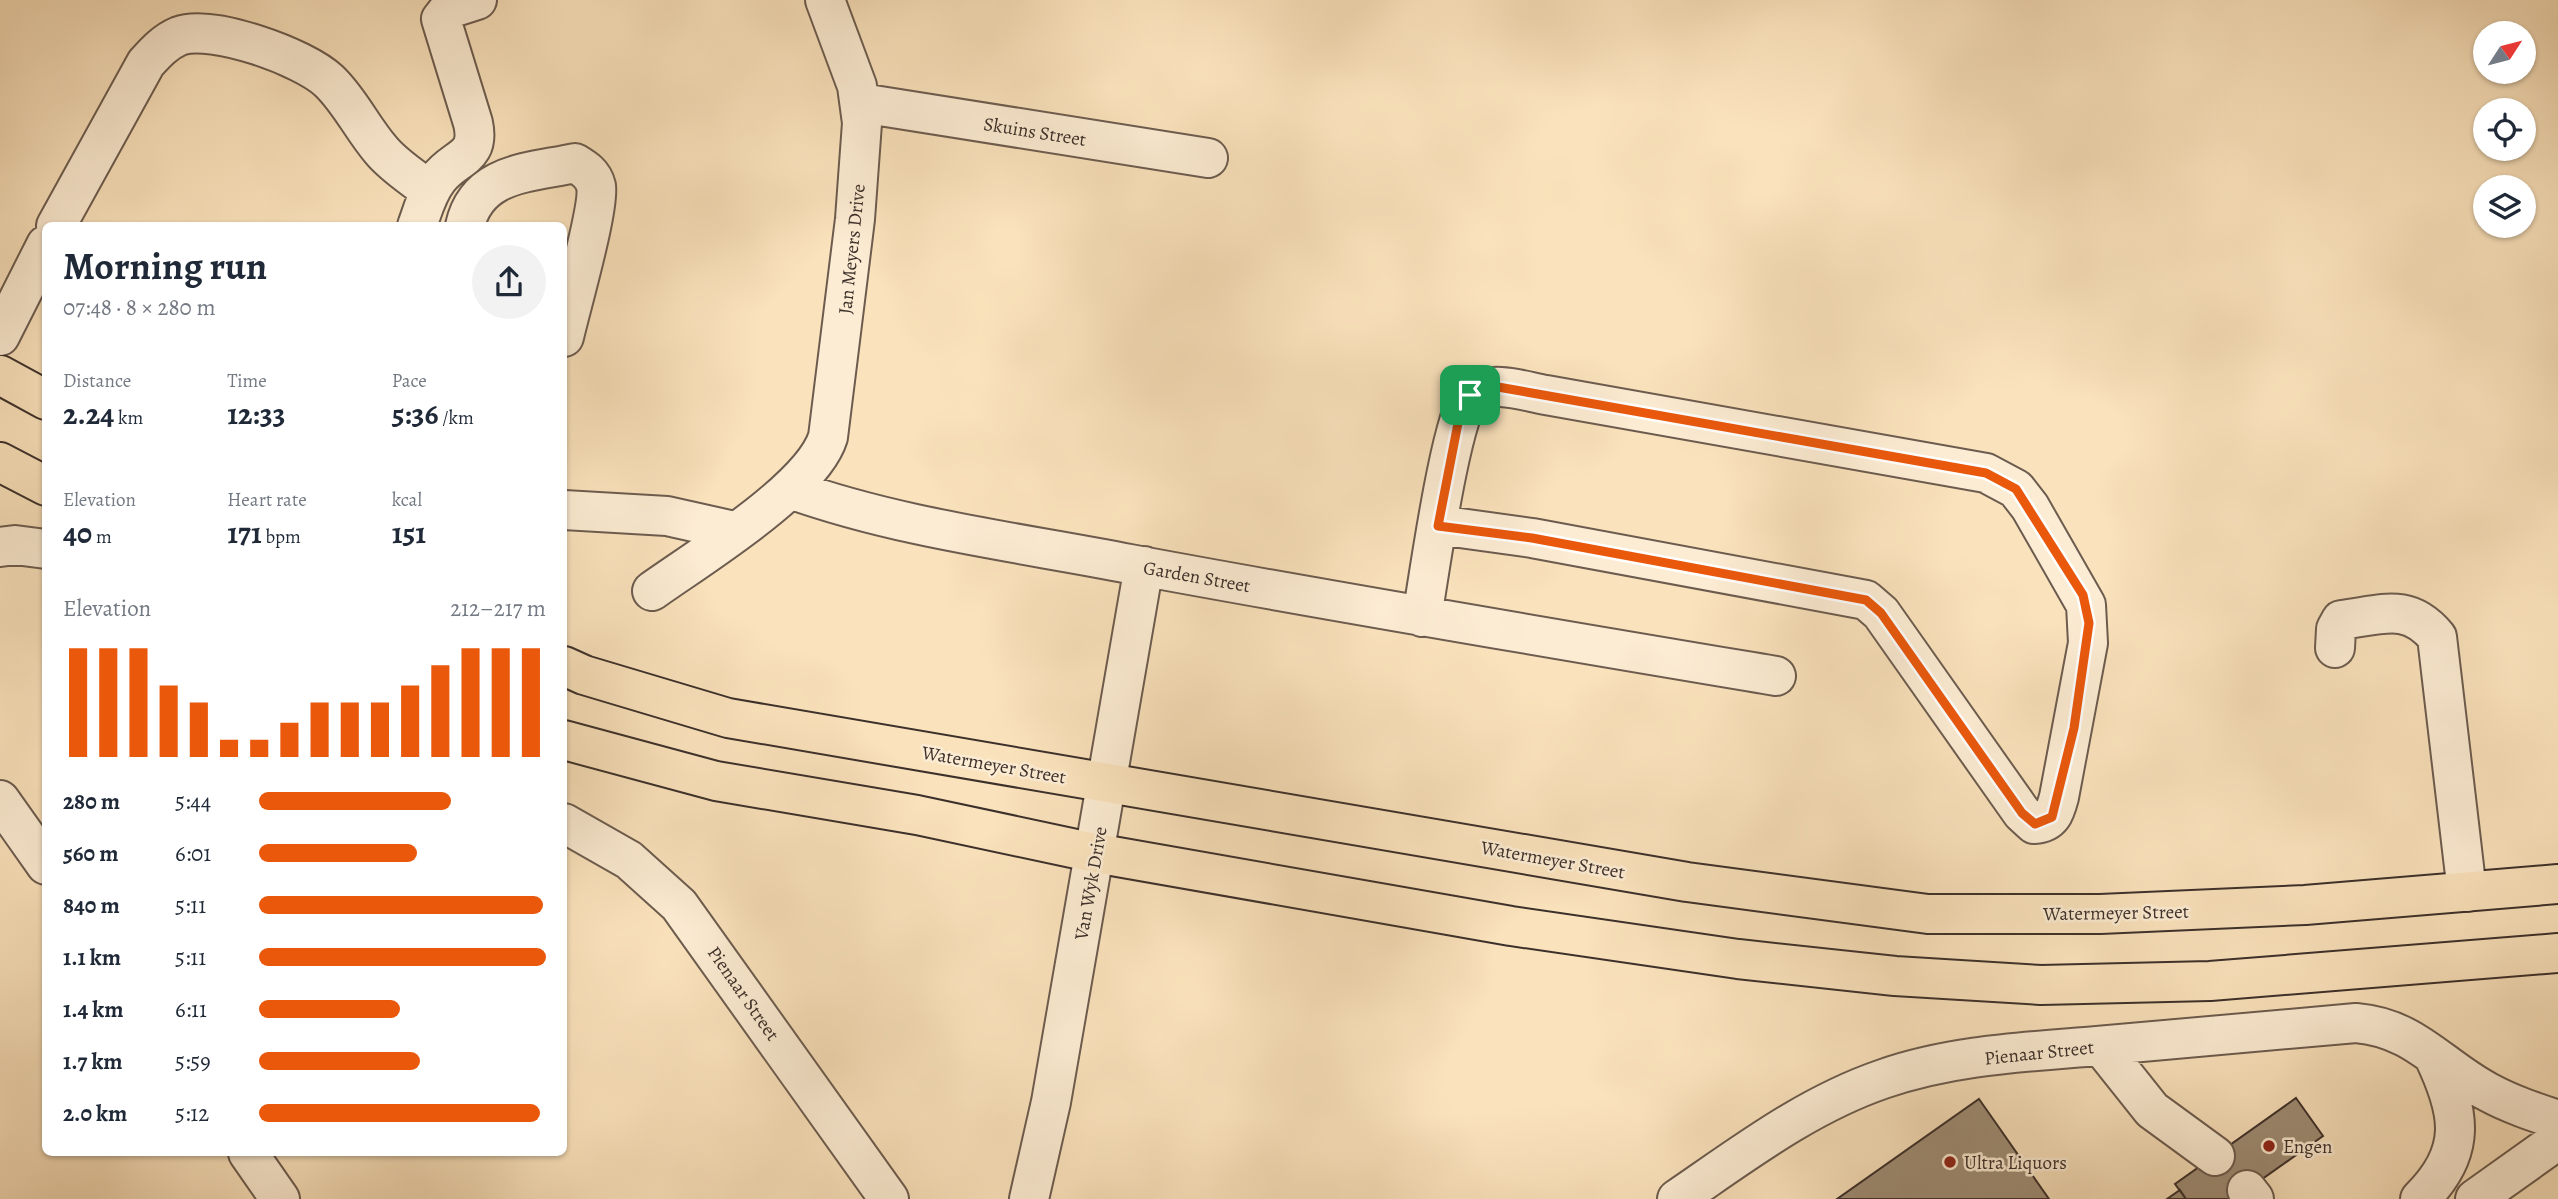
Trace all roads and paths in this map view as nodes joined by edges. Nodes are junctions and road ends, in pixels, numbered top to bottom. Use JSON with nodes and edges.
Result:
{"nodes":[{"id":1,"x":477,"y":0,"type":"edge"},
{"id":2,"x":825,"y":0,"type":"edge"},
{"id":3,"x":861,"y":103,"type":"junction"},
{"id":4,"x":1208,"y":158,"type":"dead end"},
{"id":5,"x":430,"y":191,"type":"junction"},
{"id":6,"x":58,"y":222,"type":"edge"},
{"id":7,"x":418,"y":222,"type":"edge"},
{"id":8,"x":466,"y":222,"type":"edge"},
{"id":9,"x":42,"y":263,"type":"edge"},
{"id":10,"x":33,"y":304,"type":"edge"},
{"id":11,"x":567,"y":324,"type":"edge"},
{"id":12,"x":0,"y":336,"type":"edge"},
{"id":13,"x":0,"y":376,"type":"edge"},
{"id":14,"x":42,"y":399,"type":"edge"},
{"id":15,"x":0,"y":462,"type":"edge"},
{"id":16,"x":42,"y":484,"type":"edge"},
{"id":17,"x":790,"y":489,"type":"junction"},
{"id":18,"x":567,"y":510,"type":"edge"},
{"id":19,"x":1438,"y":526,"type":"junction"},
{"id":20,"x":734,"y":531,"type":"junction"},
{"id":21,"x":0,"y":547,"type":"edge"},
{"id":22,"x":42,"y":549,"type":"edge"},
{"id":23,"x":1144,"y":566,"type":"junction"},
{"id":24,"x":652,"y":591,"type":"dead end"},
{"id":25,"x":1422,"y":617,"type":"junction"},
{"id":26,"x":2335,"y":648,"type":"dead end"},
{"id":27,"x":567,"y":667,"type":"edge"},
{"id":28,"x":1776,"y":677,"type":"dead end"},
{"id":29,"x":567,"y":741,"type":"edge"},
{"id":30,"x":1108,"y":784,"type":"junction"},
{"id":31,"x":0,"y":800,"type":"edge"},
{"id":32,"x":567,"y":825,"type":"edge"},
{"id":33,"x":1095,"y":853,"type":"junction"},
{"id":34,"x":42,"y":858,"type":"edge"},
{"id":35,"x":2558,"y":884,"type":"edge"},
{"id":36,"x":2467,"y":892,"type":"junction"},
{"id":37,"x":2558,"y":953,"type":"edge"},
{"id":38,"x":2101,"y":1046,"type":"junction"},
{"id":39,"x":2430,"y":1051,"type":"junction"},
{"id":40,"x":2558,"y":1120,"type":"edge"},
{"id":41,"x":2558,"y":1140,"type":"edge"},
{"id":42,"x":250,"y":1156,"type":"edge"},
{"id":43,"x":2215,"y":1156,"type":"dead end"},
{"id":44,"x":280,"y":1199,"type":"edge"},
{"id":45,"x":889,"y":1199,"type":"edge"},
{"id":46,"x":1029,"y":1199,"type":"edge"},
{"id":47,"x":1677,"y":1199,"type":"edge"},
{"id":48,"x":2420,"y":1199,"type":"edge"},
{"id":49,"x":2475,"y":1199,"type":"edge"}],
"edges":[{"from":1,"to":5,"type":"street"},
{"from":2,"to":3,"type":"street","name":"Jan Meyers Drive"},
{"from":3,"to":4,"type":"street","name":"Skuins Street"},
{"from":3,"to":17,"type":"street","name":"Jan Meyers Drive"},
{"from":5,"to":6,"type":"street"},
{"from":5,"to":7,"type":"street"},
{"from":8,"to":11,"type":"street"},
{"from":9,"to":10,"type":"street"},
{"from":10,"to":12,"type":"street"},
{"from":13,"to":14,"type":"main road"},
{"from":15,"to":16,"type":"main road"},
{"from":17,"to":20,"type":"street"},
{"from":17,"to":23,"type":"street","name":"Garden Street"},
{"from":18,"to":20,"type":"street"},
{"from":19,"to":19,"type":"street"},
{"from":19,"to":25,"type":"street"},
{"from":20,"to":24,"type":"street"},
{"from":21,"to":22,"type":"street"},
{"from":23,"to":25,"type":"street","name":"Garden Street"},
{"from":23,"to":30,"type":"street","name":"Van Wyk Drive"},
{"from":25,"to":28,"type":"street","name":"Garden Street"},
{"from":26,"to":36,"type":"street"},
{"from":27,"to":30,"type":"main road","name":"Watermeyer Street"},
{"from":29,"to":33,"type":"main road"},
{"from":30,"to":33,"type":"street","name":"Van Wyk Drive"},
{"from":30,"to":36,"type":"main road","name":"Watermeyer Street"},
{"from":31,"to":34,"type":"street"},
{"from":32,"to":45,"type":"street","name":"Pienaar Street"},
{"from":33,"to":37,"type":"main road"},
{"from":33,"to":46,"type":"street","name":"Van Wyk Drive"},
{"from":35,"to":36,"type":"main road","name":"Watermeyer Street"},
{"from":38,"to":39,"type":"street","name":"Pienaar Street"},
{"from":38,"to":43,"type":"street"},
{"from":38,"to":47,"type":"street","name":"Pienaar Street"},
{"from":39,"to":40,"type":"street","name":"Pienaar Street"},
{"from":39,"to":48,"type":"street"},
{"from":41,"to":49,"type":"street"},
{"from":42,"to":44,"type":"street"}]}
